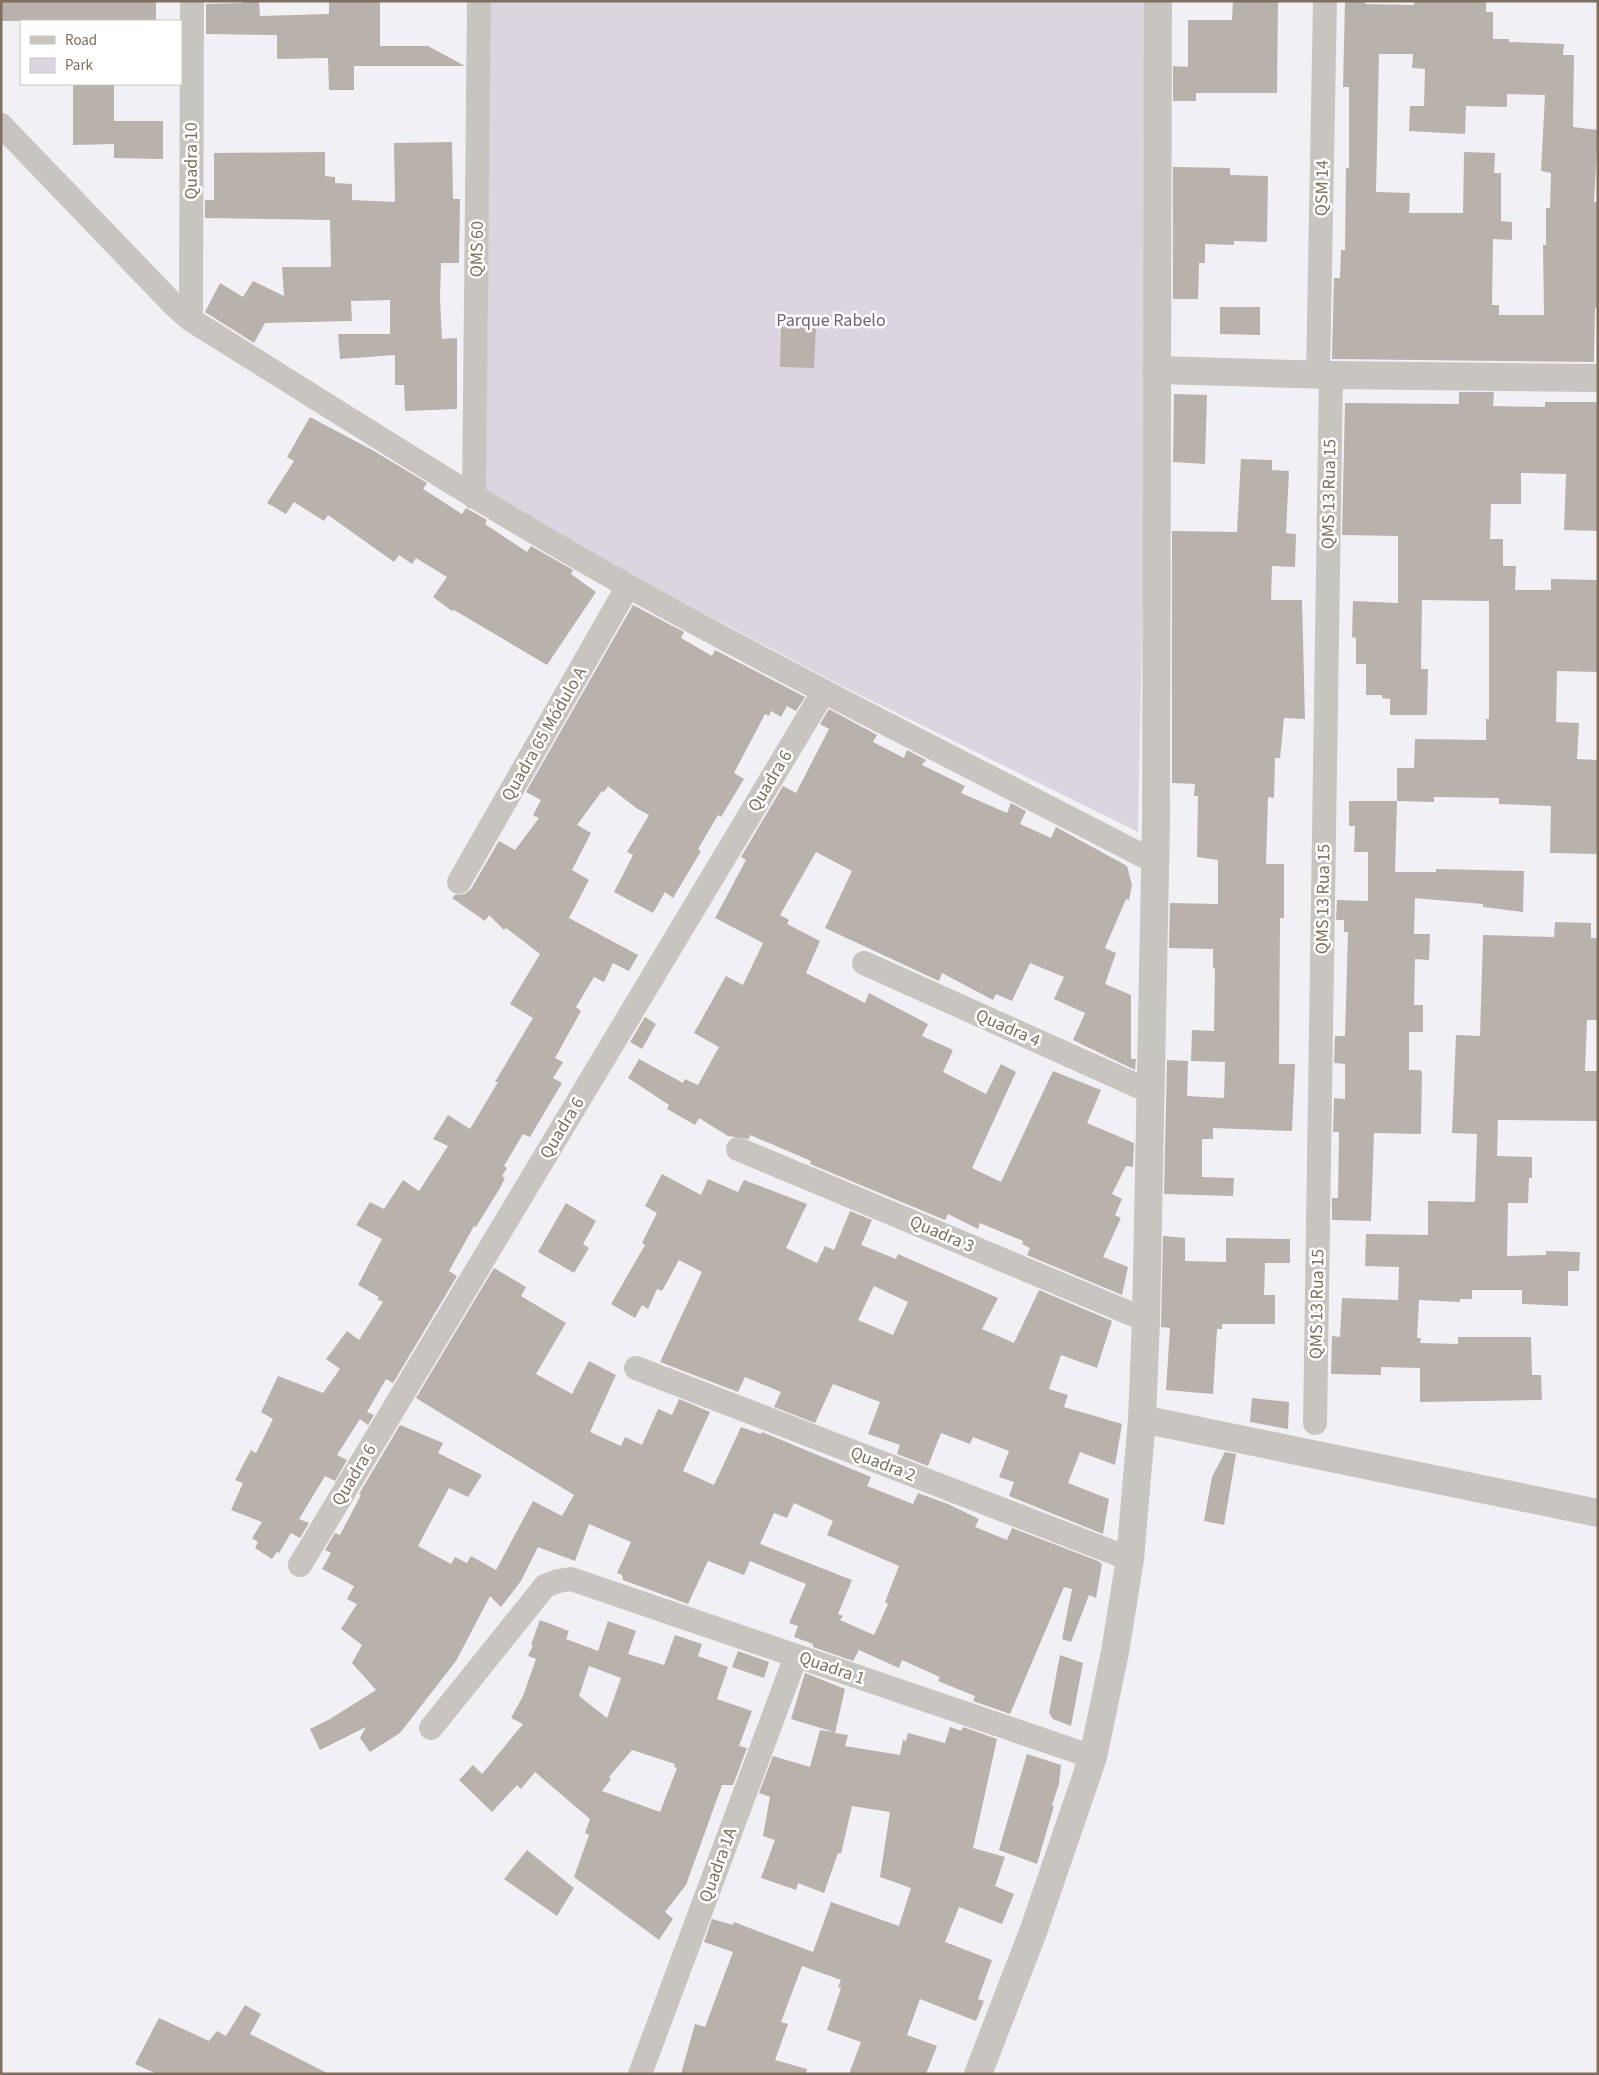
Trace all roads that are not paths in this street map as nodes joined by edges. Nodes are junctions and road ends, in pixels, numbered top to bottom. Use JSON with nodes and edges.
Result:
{"nodes":[{"id":1,"x":192,"y":1,"type":"edge"},
{"id":2,"x":479,"y":1,"type":"edge"},
{"id":3,"x":1158,"y":1,"type":"edge"},
{"id":4,"x":1325,"y":1,"type":"edge"},
{"id":5,"x":1,"y":125,"type":"edge"},
{"id":6,"x":191,"y":320,"type":"junction"},
{"id":7,"x":1156,"y":370,"type":"junction"},
{"id":8,"x":1324,"y":375,"type":"junction"},
{"id":9,"x":1598,"y":378,"type":"edge"},
{"id":10,"x":474,"y":497,"type":"junction"},
{"id":11,"x":628,"y":586,"type":"junction"},
{"id":12,"x":824,"y":691,"type":"junction"},
{"id":13,"x":1155,"y":862,"type":"junction"},
{"id":14,"x":460,"y":882,"type":"dead end"},
{"id":15,"x":864,"y":963,"type":"dead end"},
{"id":16,"x":1151,"y":1092,"type":"junction"},
{"id":17,"x":738,"y":1149,"type":"dead end"},
{"id":18,"x":1146,"y":1320,"type":"junction"},
{"id":19,"x":636,"y":1368,"type":"dead end"},
{"id":20,"x":1142,"y":1419,"type":"junction"},
{"id":21,"x":1315,"y":1423,"type":"dead end"},
{"id":22,"x":1598,"y":1513,"type":"edge"},
{"id":23,"x":1130,"y":1559,"type":"junction"},
{"id":24,"x":300,"y":1565,"type":"dead end"},
{"id":25,"x":796,"y":1656,"type":"junction"},
{"id":26,"x":431,"y":1728,"type":"dead end"},
{"id":27,"x":1093,"y":1757,"type":"junction"},
{"id":28,"x":640,"y":2074,"type":"edge"},
{"id":29,"x":978,"y":2074,"type":"edge"}],
"edges":[{"from":1,"to":6,"type":"street","name":"Quadra 10"},
{"from":2,"to":10,"type":"street","name":"QMS 60"},
{"from":3,"to":7,"type":"street"},
{"from":4,"to":8,"type":"street","name":"QSM 14"},
{"from":5,"to":6,"type":"street"},
{"from":6,"to":10,"type":"street"},
{"from":7,"to":8,"type":"street"},
{"from":7,"to":13,"type":"street"},
{"from":8,"to":9,"type":"street"},
{"from":8,"to":21,"type":"street","name":"QMS 13 Rua 15"},
{"from":10,"to":11,"type":"street"},
{"from":11,"to":12,"type":"street"},
{"from":11,"to":14,"type":"street","name":"Quadra 65 Módulo A"},
{"from":12,"to":13,"type":"street"},
{"from":12,"to":24,"type":"street","name":"Quadra 6"},
{"from":13,"to":16,"type":"street"},
{"from":15,"to":16,"type":"street","name":"Quadra 4"},
{"from":16,"to":18,"type":"street"},
{"from":17,"to":18,"type":"street","name":"Quadra 3"},
{"from":18,"to":20,"type":"street"},
{"from":19,"to":23,"type":"street","name":"Quadra 2"},
{"from":20,"to":22,"type":"street"},
{"from":20,"to":23,"type":"street"},
{"from":23,"to":27,"type":"street"},
{"from":25,"to":26,"type":"street","name":"Quadra 1"},
{"from":25,"to":27,"type":"street","name":"Quadra 1"},
{"from":25,"to":28,"type":"street","name":"Quadra 1A"},
{"from":27,"to":29,"type":"street"}]}
